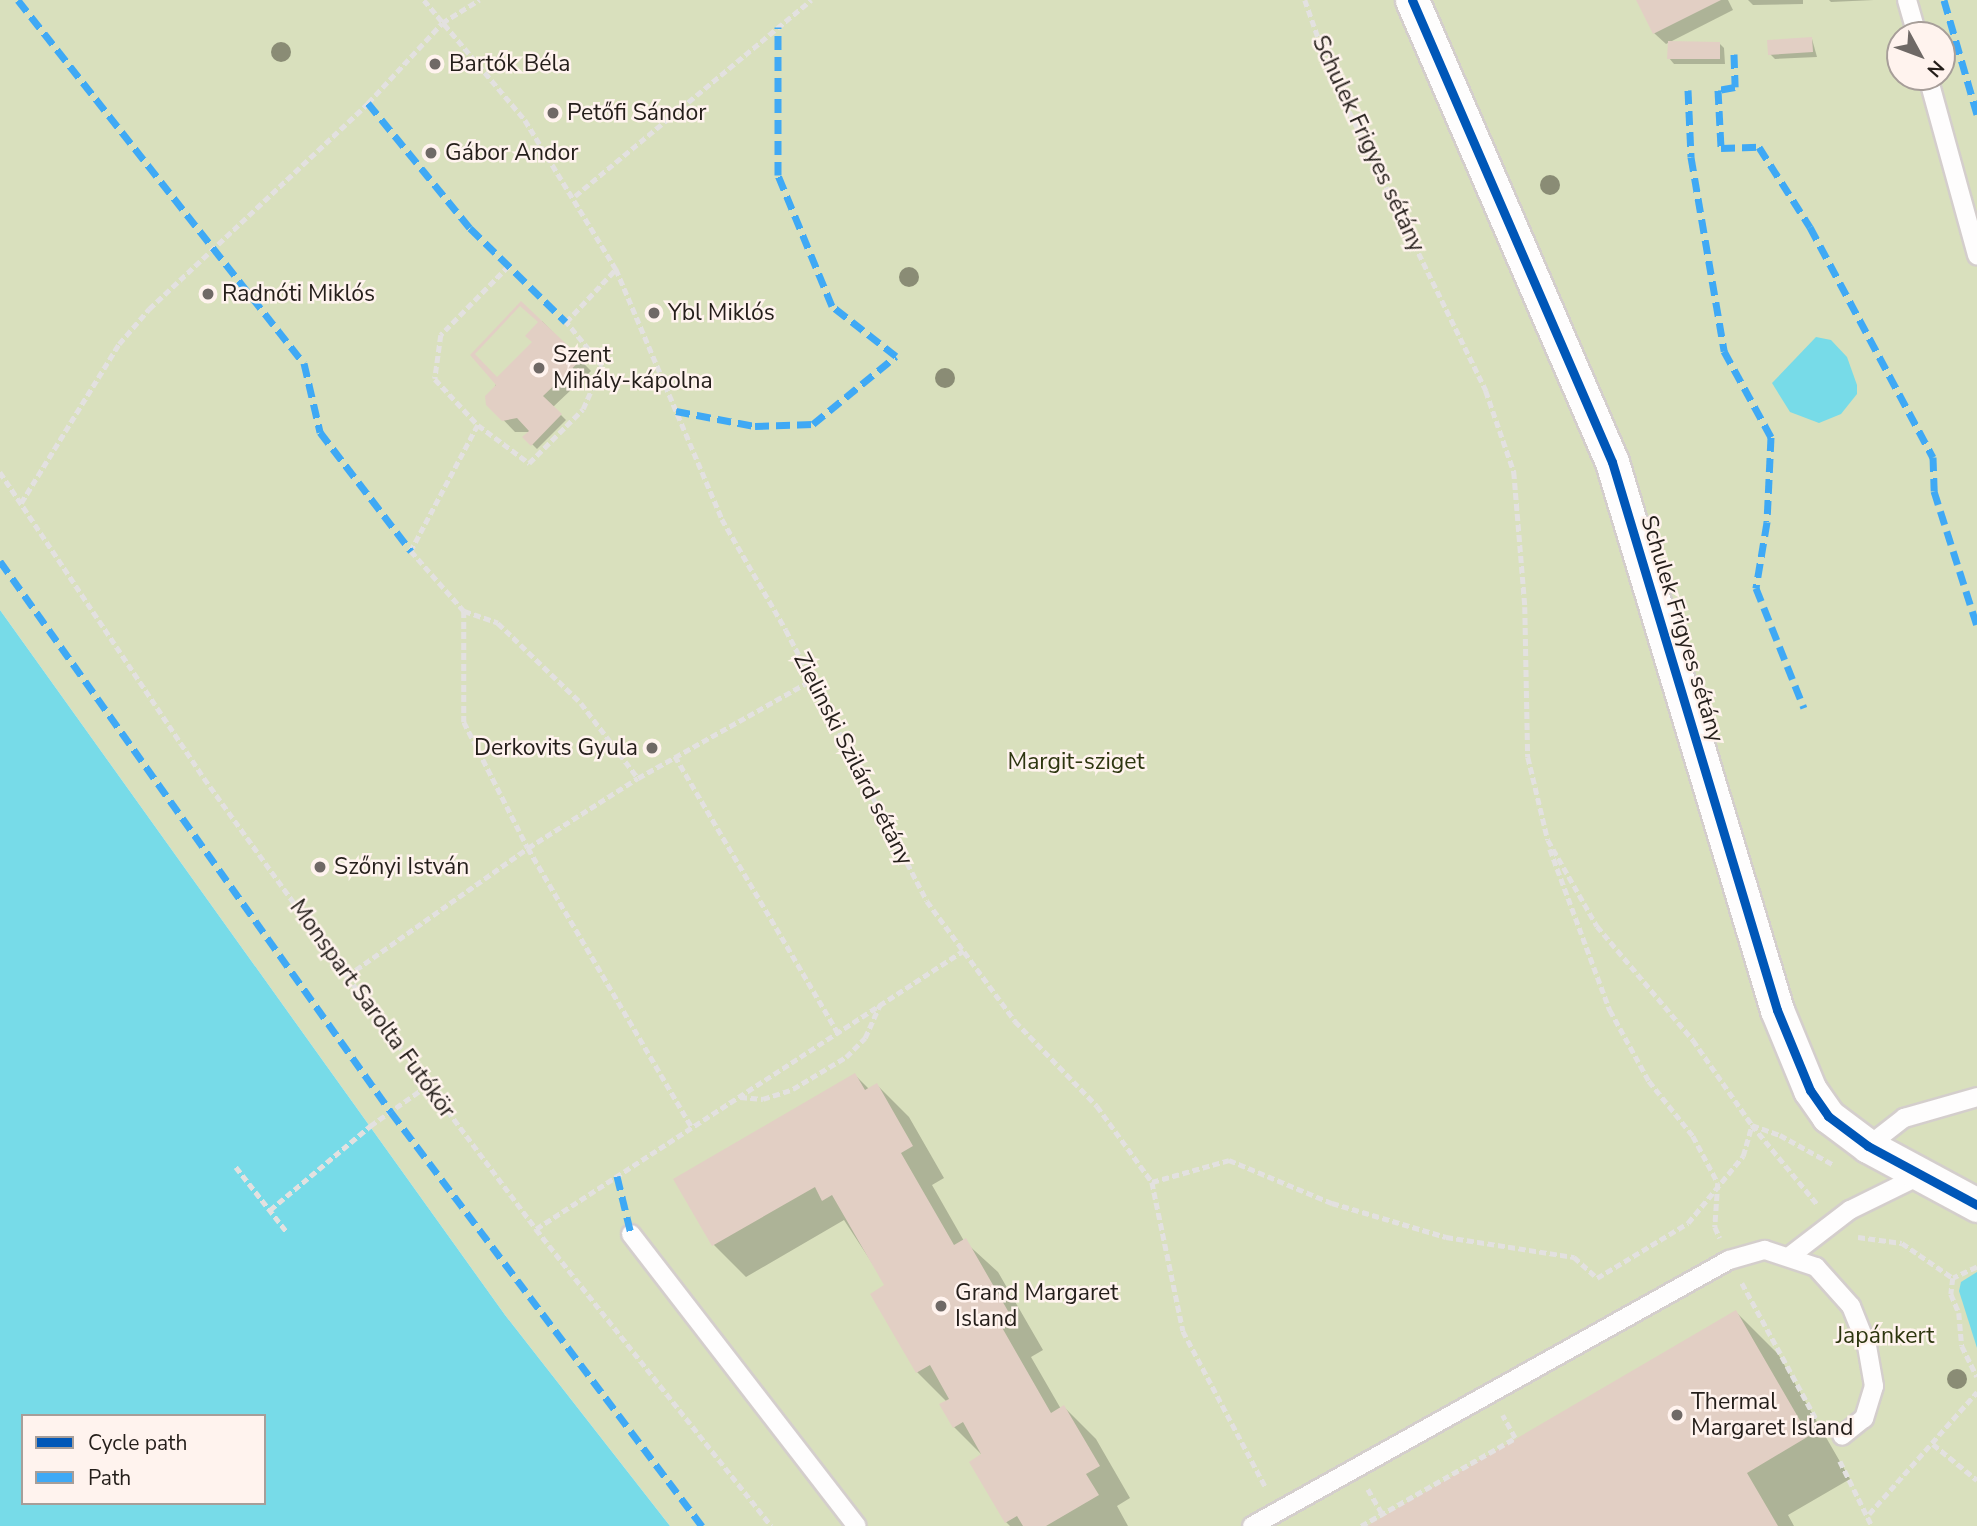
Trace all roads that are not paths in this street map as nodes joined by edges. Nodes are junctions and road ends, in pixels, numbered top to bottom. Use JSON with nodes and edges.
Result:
{"nodes":[{"id":1,"x":1412,"y":0,"type":"edge"},
{"id":2,"x":1907,"y":0,"type":"edge"},
{"id":3,"x":1913,"y":21,"type":"edge"},
{"id":4,"x":1932,"y":91,"type":"edge"},
{"id":5,"x":1977,"y":255,"type":"edge"},
{"id":6,"x":1977,"y":1097,"type":"edge"},
{"id":7,"x":1868,"y":1146,"type":"junction"},
{"id":8,"x":1921,"y":1175,"type":"junction"},
{"id":9,"x":1977,"y":1205,"type":"edge"},
{"id":10,"x":631,"y":1234,"type":"dead end"},
{"id":11,"x":1790,"y":1256,"type":"junction"},
{"id":12,"x":1842,"y":1436,"type":"dead end"},
{"id":13,"x":857,"y":1526,"type":"edge"},
{"id":14,"x":1252,"y":1526,"type":"edge"}],
"edges":[{"from":1,"to":7,"type":"street","name":"Schulek Frigyes sétány"},
{"from":2,"to":3,"type":"lane"},
{"from":4,"to":5,"type":"lane"},
{"from":6,"to":7,"type":"lane"},
{"from":7,"to":8,"type":"street","name":"Schulek Frigyes sétány"},
{"from":8,"to":9,"type":"street","name":"Schulek Frigyes sétány"},
{"from":8,"to":11,"type":"lane"},
{"from":10,"to":13,"type":"lane"},
{"from":11,"to":12,"type":"lane"},
{"from":11,"to":14,"type":"lane"}]}
